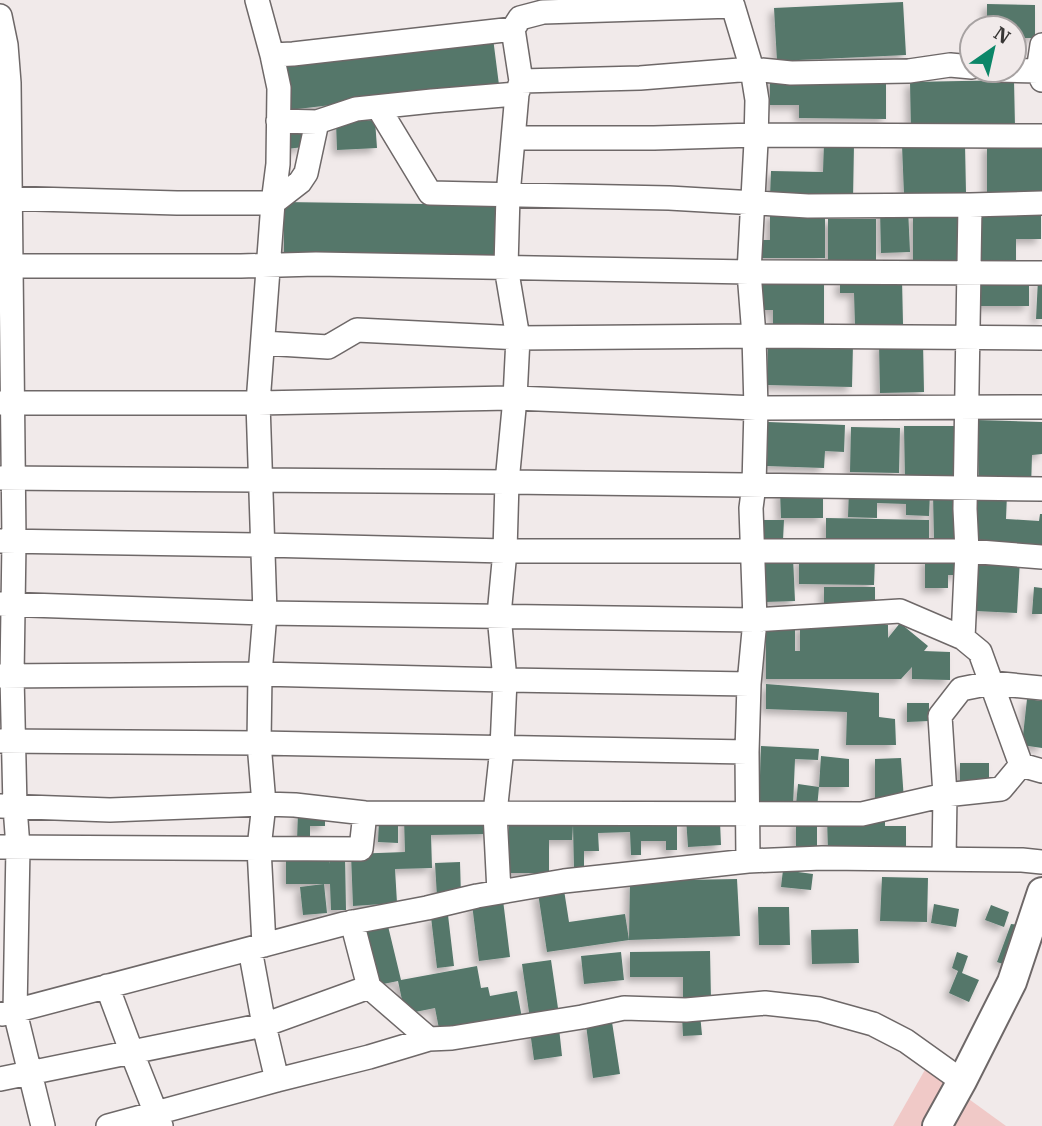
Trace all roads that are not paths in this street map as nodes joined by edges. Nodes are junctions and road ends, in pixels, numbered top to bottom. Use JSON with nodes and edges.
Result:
{"nodes":[{"id":1,"x":257,"y":0,"type":"edge"},
{"id":2,"x":730,"y":3,"type":"edge"},
{"id":3,"x":0,"y":16,"type":"edge"},
{"id":4,"x":513,"y":29,"type":"junction"},
{"id":5,"x":1042,"y":45,"type":"edge"},
{"id":6,"x":272,"y":55,"type":"junction"},
{"id":7,"x":958,"y":66,"type":"edge"},
{"id":8,"x":752,"y":69,"type":"junction"},
{"id":9,"x":1040,"y":75,"type":"edge"},
{"id":10,"x":519,"y":88,"type":"junction"},
{"id":11,"x":377,"y":107,"type":"junction"},
{"id":12,"x":278,"y":121,"type":"junction"},
{"id":13,"x":317,"y":122,"type":"junction"},
{"id":14,"x":755,"y":135,"type":"junction"},
{"id":15,"x":1042,"y":136,"type":"edge"},
{"id":16,"x":514,"y":138,"type":"junction"},
{"id":17,"x":508,"y":195,"type":"junction"},
{"id":18,"x":5,"y":198,"type":"edge"},
{"id":19,"x":273,"y":203,"type":"junction"},
{"id":20,"x":752,"y":203,"type":"junction"},
{"id":21,"x":1042,"y":203,"type":"edge"},
{"id":22,"x":970,"y":205,"type":"junction"},
{"id":23,"x":268,"y":265,"type":"junction"},
{"id":24,"x":6,"y":266,"type":"edge"},
{"id":25,"x":506,"y":267,"type":"junction"},
{"id":26,"x":749,"y":272,"type":"junction"},
{"id":27,"x":969,"y":273,"type":"junction"},
{"id":28,"x":1042,"y":273,"type":"edge"},
{"id":29,"x":754,"y":336,"type":"junction"},
{"id":30,"x":967,"y":337,"type":"junction"},
{"id":31,"x":518,"y":338,"type":"junction"},
{"id":32,"x":1042,"y":338,"type":"edge"},
{"id":33,"x":263,"y":343,"type":"junction"},
{"id":34,"x":515,"y":398,"type":"junction"},
{"id":35,"x":6,"y":403,"type":"edge"},
{"id":36,"x":258,"y":403,"type":"junction"},
{"id":37,"x":966,"y":406,"type":"junction"},
{"id":38,"x":1042,"y":407,"type":"edge"},
{"id":39,"x":756,"y":408,"type":"junction"},
{"id":40,"x":7,"y":479,"type":"edge"},
{"id":41,"x":262,"y":480,"type":"junction"},
{"id":42,"x":507,"y":482,"type":"junction"},
{"id":43,"x":754,"y":485,"type":"junction"},
{"id":44,"x":966,"y":488,"type":"junction"},
{"id":45,"x":1042,"y":489,"type":"edge"},
{"id":46,"x":7,"y":541,"type":"edge"},
{"id":47,"x":264,"y":545,"type":"junction"},
{"id":48,"x":752,"y":550,"type":"junction"},
{"id":49,"x":505,"y":551,"type":"junction"},
{"id":50,"x":967,"y":551,"type":"junction"},
{"id":51,"x":1042,"y":556,"type":"edge"},
{"id":52,"x":7,"y":604,"type":"edge"},
{"id":53,"x":265,"y":613,"type":"junction"},
{"id":54,"x":499,"y":615,"type":"junction"},
{"id":55,"x":755,"y":620,"type":"junction"},
{"id":56,"x":963,"y":638,"type":"junction"},
{"id":57,"x":260,"y":674,"type":"junction"},
{"id":58,"x":6,"y":676,"type":"edge"},
{"id":59,"x":505,"y":680,"type":"junction"},
{"id":60,"x":991,"y":683,"type":"junction"},
{"id":61,"x":748,"y":684,"type":"junction"},
{"id":62,"x":1042,"y":688,"type":"edge"},
{"id":63,"x":7,"y":741,"type":"edge"},
{"id":64,"x":259,"y":743,"type":"junction"},
{"id":65,"x":502,"y":748,"type":"junction"},
{"id":66,"x":747,"y":752,"type":"junction"},
{"id":67,"x":1031,"y":768,"type":"edge"},
{"id":68,"x":945,"y":795,"type":"junction"},
{"id":69,"x":264,"y":804,"type":"junction"},
{"id":70,"x":7,"y":806,"type":"edge"},
{"id":71,"x":365,"y":813,"type":"junction"},
{"id":72,"x":495,"y":813,"type":"junction"},
{"id":73,"x":747,"y":813,"type":"junction"},
{"id":74,"x":9,"y":847,"type":"edge"},
{"id":75,"x":259,"y":848,"type":"junction"},
{"id":76,"x":944,"y":859,"type":"junction"},
{"id":77,"x":748,"y":861,"type":"junction"},
{"id":78,"x":1042,"y":862,"type":"edge"},
{"id":79,"x":499,"y":892,"type":"junction"},
{"id":80,"x":1041,"y":901,"type":"edge"},
{"id":81,"x":352,"y":922,"type":"junction"},
{"id":82,"x":257,"y":947,"type":"junction"},
{"id":83,"x":107,"y":986,"type":"junction"},
{"id":84,"x":369,"y":988,"type":"junction"},
{"id":85,"x":8,"y":1014,"type":"edge"},
{"id":86,"x":264,"y":1026,"type":"junction"},
{"id":87,"x":429,"y":1039,"type":"junction"},
{"id":88,"x":132,"y":1053,"type":"junction"},
{"id":89,"x":29,"y":1074,"type":"junction"},
{"id":90,"x":0,"y":1079,"type":"edge"},
{"id":91,"x":277,"y":1080,"type":"junction"},
{"id":92,"x":962,"y":1081,"type":"junction"},
{"id":93,"x":158,"y":1120,"type":"edge"},
{"id":94,"x":43,"y":1126,"type":"edge"},
{"id":95,"x":108,"y":1126,"type":"edge"},
{"id":96,"x":937,"y":1126,"type":"edge"}],
"edges":[{"from":1,"to":6,"type":"street"},
{"from":2,"to":4,"type":"street"},
{"from":2,"to":8,"type":"street"},
{"from":3,"to":18,"type":"street"},
{"from":4,"to":6,"type":"street"},
{"from":4,"to":10,"type":"street"},
{"from":5,"to":9,"type":"street"},
{"from":6,"to":12,"type":"street"},
{"from":7,"to":8,"type":"street"},
{"from":8,"to":10,"type":"street"},
{"from":8,"to":14,"type":"street"},
{"from":10,"to":11,"type":"street"},
{"from":10,"to":16,"type":"street"},
{"from":11,"to":13,"type":"street"},
{"from":11,"to":17,"type":"street"},
{"from":12,"to":13,"type":"street"},
{"from":12,"to":19,"type":"street"},
{"from":13,"to":19,"type":"street"},
{"from":14,"to":15,"type":"street"},
{"from":14,"to":16,"type":"street"},
{"from":14,"to":20,"type":"street"},
{"from":16,"to":17,"type":"street"},
{"from":17,"to":20,"type":"street"},
{"from":17,"to":25,"type":"street"},
{"from":18,"to":19,"type":"street"},
{"from":18,"to":24,"type":"street"},
{"from":19,"to":23,"type":"street"},
{"from":20,"to":22,"type":"street"},
{"from":20,"to":26,"type":"street"},
{"from":21,"to":22,"type":"street"},
{"from":22,"to":27,"type":"street"},
{"from":23,"to":24,"type":"street"},
{"from":23,"to":25,"type":"street"},
{"from":23,"to":33,"type":"street"},
{"from":24,"to":35,"type":"street"},
{"from":25,"to":26,"type":"street"},
{"from":25,"to":31,"type":"street"},
{"from":26,"to":27,"type":"street"},
{"from":26,"to":29,"type":"street"},
{"from":27,"to":28,"type":"street"},
{"from":27,"to":30,"type":"street"},
{"from":29,"to":30,"type":"street"},
{"from":29,"to":31,"type":"street"},
{"from":29,"to":39,"type":"street"},
{"from":30,"to":32,"type":"street"},
{"from":30,"to":37,"type":"street"},
{"from":31,"to":33,"type":"street"},
{"from":31,"to":34,"type":"street"},
{"from":33,"to":36,"type":"street"},
{"from":34,"to":36,"type":"street"},
{"from":34,"to":39,"type":"street"},
{"from":34,"to":42,"type":"street"},
{"from":35,"to":36,"type":"street"},
{"from":35,"to":40,"type":"street"},
{"from":36,"to":41,"type":"street"},
{"from":37,"to":38,"type":"street"},
{"from":37,"to":39,"type":"street"},
{"from":37,"to":44,"type":"street"},
{"from":39,"to":43,"type":"street"},
{"from":40,"to":41,"type":"street"},
{"from":40,"to":46,"type":"street"},
{"from":41,"to":42,"type":"street"},
{"from":41,"to":47,"type":"street"},
{"from":42,"to":43,"type":"street"},
{"from":42,"to":49,"type":"street"},
{"from":43,"to":44,"type":"street"},
{"from":43,"to":48,"type":"street"},
{"from":44,"to":45,"type":"street"},
{"from":44,"to":50,"type":"street"},
{"from":46,"to":47,"type":"street"},
{"from":46,"to":52,"type":"street"},
{"from":47,"to":49,"type":"street"},
{"from":47,"to":53,"type":"street"},
{"from":48,"to":49,"type":"street"},
{"from":48,"to":50,"type":"street"},
{"from":48,"to":55,"type":"street"},
{"from":49,"to":54,"type":"street"},
{"from":50,"to":51,"type":"street"},
{"from":50,"to":56,"type":"street"},
{"from":52,"to":53,"type":"street"},
{"from":52,"to":58,"type":"street"},
{"from":53,"to":54,"type":"street"},
{"from":53,"to":57,"type":"street"},
{"from":54,"to":55,"type":"street"},
{"from":54,"to":59,"type":"street"},
{"from":55,"to":56,"type":"street"},
{"from":55,"to":61,"type":"street"},
{"from":56,"to":60,"type":"street"},
{"from":57,"to":58,"type":"street"},
{"from":57,"to":59,"type":"street"},
{"from":57,"to":64,"type":"street"},
{"from":58,"to":63,"type":"street"},
{"from":59,"to":61,"type":"street"},
{"from":59,"to":65,"type":"street"},
{"from":60,"to":62,"type":"street"},
{"from":60,"to":67,"type":"street"},
{"from":60,"to":68,"type":"street"},
{"from":61,"to":66,"type":"street"},
{"from":63,"to":64,"type":"street"},
{"from":63,"to":70,"type":"street"},
{"from":64,"to":65,"type":"street"},
{"from":64,"to":69,"type":"street"},
{"from":65,"to":66,"type":"street"},
{"from":65,"to":72,"type":"street"},
{"from":66,"to":73,"type":"street"},
{"from":67,"to":68,"type":"street"},
{"from":68,"to":73,"type":"street"},
{"from":68,"to":76,"type":"street"},
{"from":69,"to":70,"type":"street"},
{"from":69,"to":71,"type":"street"},
{"from":69,"to":75,"type":"street"},
{"from":70,"to":74,"type":"street"},
{"from":71,"to":72,"type":"street"},
{"from":71,"to":75,"type":"street"},
{"from":72,"to":73,"type":"street"},
{"from":72,"to":79,"type":"street"},
{"from":73,"to":77,"type":"street"},
{"from":74,"to":75,"type":"street"},
{"from":74,"to":85,"type":"street"},
{"from":75,"to":82,"type":"street"},
{"from":76,"to":77,"type":"street"},
{"from":76,"to":78,"type":"street"},
{"from":77,"to":79,"type":"street"},
{"from":79,"to":81,"type":"street"},
{"from":80,"to":92,"type":"main road"},
{"from":81,"to":82,"type":"street"},
{"from":81,"to":84,"type":"street"},
{"from":82,"to":83,"type":"street"},
{"from":82,"to":86,"type":"street"},
{"from":83,"to":85,"type":"street"},
{"from":83,"to":88,"type":"street"},
{"from":84,"to":86,"type":"street"},
{"from":84,"to":87,"type":"street"},
{"from":85,"to":89,"type":"street"},
{"from":86,"to":88,"type":"street"},
{"from":86,"to":91,"type":"street"},
{"from":87,"to":91,"type":"street"},
{"from":87,"to":92,"type":"street"},
{"from":88,"to":89,"type":"street"},
{"from":88,"to":93,"type":"street"},
{"from":89,"to":90,"type":"street"},
{"from":89,"to":94,"type":"street"},
{"from":91,"to":93,"type":"street"},
{"from":92,"to":96,"type":"main road"},
{"from":93,"to":95,"type":"street"}]}
